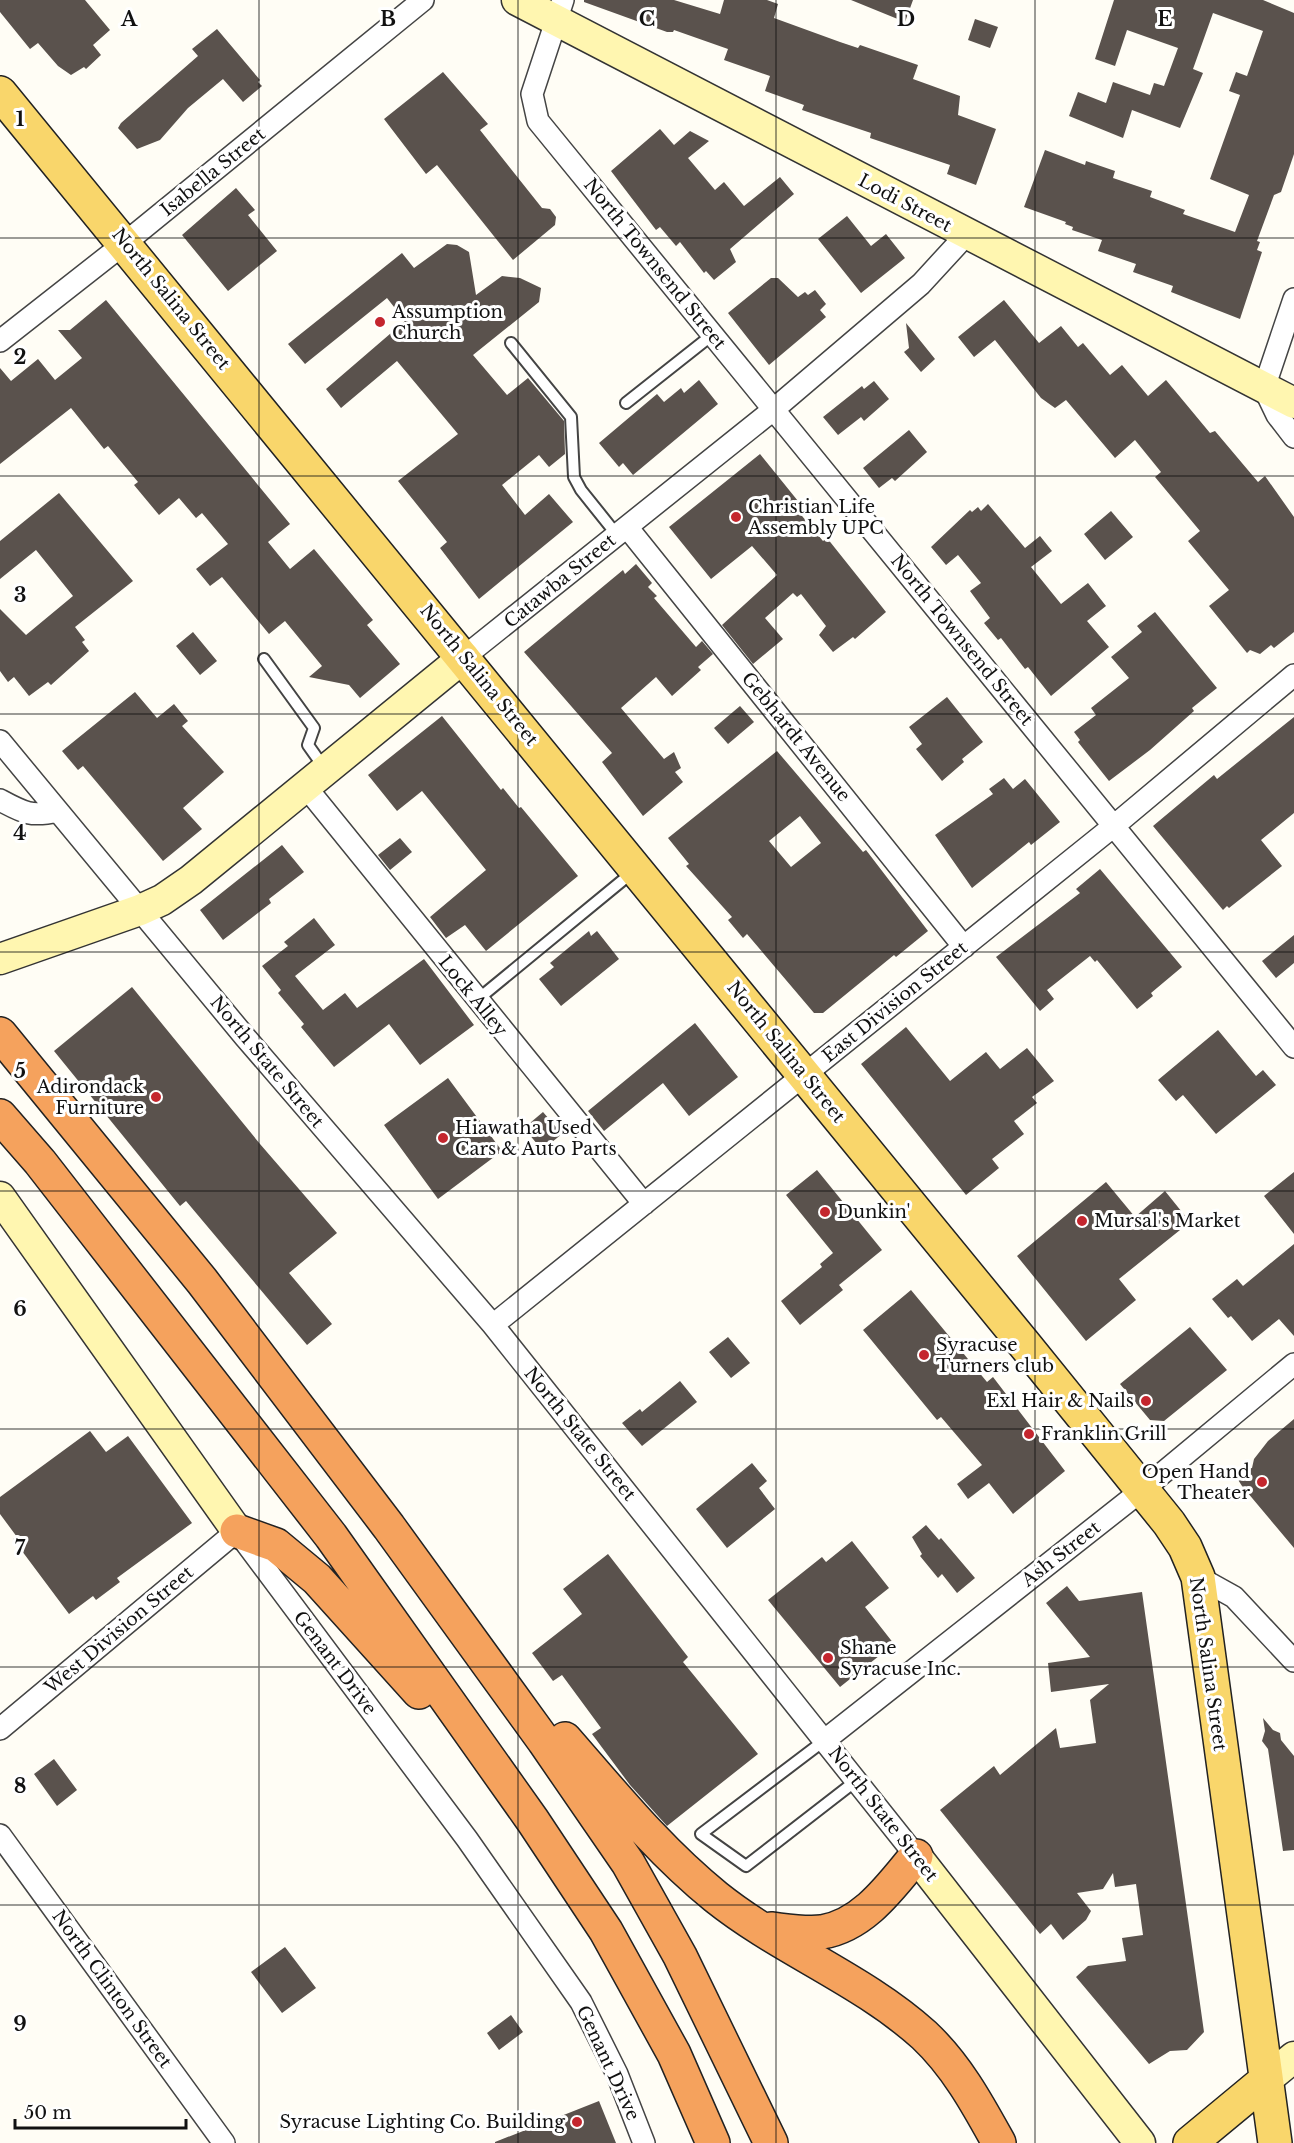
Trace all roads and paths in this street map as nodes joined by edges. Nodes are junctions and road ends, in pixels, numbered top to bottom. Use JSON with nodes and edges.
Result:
{"nodes":[{"id":1,"x":423,"y":0,"type":"edge"},
{"id":2,"x":517,"y":0,"type":"edge"},
{"id":3,"x":560,"y":10,"type":"edge"},
{"id":4,"x":0,"y":93,"type":"edge"},
{"id":5,"x":966,"y":235,"type":"junction"},
{"id":6,"x":125,"y":243,"type":"junction"},
{"id":7,"x":1294,"y":299,"type":"edge"},
{"id":8,"x":712,"y":335,"type":"junction"},
{"id":9,"x":0,"y":341,"type":"edge"},
{"id":10,"x":511,"y":343,"type":"dead end"},
{"id":11,"x":1263,"y":388,"type":"junction"},
{"id":12,"x":626,"y":403,"type":"dead end"},
{"id":13,"x":1294,"y":403,"type":"edge"},
{"id":14,"x":773,"y":410,"type":"junction"},
{"id":15,"x":1294,"y":437,"type":"edge"},
{"id":16,"x":622,"y":531,"type":"junction"},
{"id":17,"x":464,"y":657,"type":"junction"},
{"id":18,"x":264,"y":659,"type":"dead end"},
{"id":19,"x":1294,"y":675,"type":"edge"},
{"id":20,"x":0,"y":741,"type":"edge"},
{"id":21,"x":315,"y":778,"type":"junction"},
{"id":22,"x":0,"y":800,"type":"edge"},
{"id":23,"x":58,"y":811,"type":"junction"},
{"id":24,"x":1115,"y":825,"type":"junction"},
{"id":25,"x":636,"y":869,"type":"junction"},
{"id":26,"x":140,"y":910,"type":"junction"},
{"id":27,"x":964,"y":947,"type":"junction"},
{"id":28,"x":0,"y":959,"type":"edge"},
{"id":29,"x":476,"y":1000,"type":"junction"},
{"id":30,"x":0,"y":1034,"type":"edge"},
{"id":31,"x":1294,"y":1047,"type":"edge"},
{"id":32,"x":805,"y":1075,"type":"junction"},
{"id":33,"x":0,"y":1116,"type":"edge"},
{"id":34,"x":0,"y":1197,"type":"edge"},
{"id":35,"x":644,"y":1204,"type":"junction"},
{"id":36,"x":493,"y":1325,"type":"junction"},
{"id":37,"x":1294,"y":1364,"type":"edge"},
{"id":38,"x":1141,"y":1491,"type":"junction"},
{"id":39,"x":237,"y":1531,"type":"junction"},
{"id":40,"x":1198,"y":1577,"type":"junction"},
{"id":41,"x":444,"y":1602,"type":"junction"},
{"id":42,"x":1294,"y":1662,"type":"edge"},
{"id":43,"x":0,"y":1729,"type":"edge"},
{"id":44,"x":825,"y":1740,"type":"junction"},
{"id":45,"x":857,"y":1780,"type":"junction"},
{"id":46,"x":533,"y":1821,"type":"junction"},
{"id":47,"x":0,"y":1835,"type":"edge"},
{"id":48,"x":916,"y":1856,"type":"junction"},
{"id":49,"x":762,"y":1928,"type":"junction"},
{"id":50,"x":1294,"y":2057,"type":"edge"},
{"id":51,"x":1266,"y":2080,"type":"junction"},
{"id":52,"x":224,"y":2143,"type":"edge"},
{"id":53,"x":644,"y":2143,"type":"edge"},
{"id":54,"x":713,"y":2143,"type":"edge"},
{"id":55,"x":771,"y":2143,"type":"edge"},
{"id":56,"x":999,"y":2143,"type":"edge"},
{"id":57,"x":1140,"y":2143,"type":"edge"},
{"id":58,"x":1190,"y":2143,"type":"edge"},
{"id":59,"x":1275,"y":2143,"type":"edge"}],
"edges":[{"from":1,"to":6,"type":"street","name":"Isabella Street"},
{"from":2,"to":3,"type":"street","name":"Lodi Street"},
{"from":3,"to":5,"type":"street","name":"Lodi Street"},
{"from":3,"to":8,"type":"street","name":"North Townsend Street"},
{"from":4,"to":6,"type":"main road","name":"North Salina Street"},
{"from":5,"to":11,"type":"street","name":"Lodi Street"},
{"from":5,"to":14,"type":"street","name":"Catawba Street"},
{"from":6,"to":9,"type":"street","name":"Isabella Street"},
{"from":6,"to":17,"type":"main road","name":"North Salina Street"},
{"from":7,"to":11,"type":"street"},
{"from":8,"to":12,"type":"lane"},
{"from":8,"to":14,"type":"street","name":"North Townsend Street"},
{"from":10,"to":16,"type":"lane"},
{"from":11,"to":13,"type":"street","name":"Lodi Street"},
{"from":11,"to":15,"type":"street"},
{"from":14,"to":16,"type":"street","name":"Catawba Street"},
{"from":14,"to":24,"type":"street","name":"North Townsend Street"},
{"from":16,"to":17,"type":"street","name":"Catawba Street"},
{"from":16,"to":27,"type":"street","name":"Gebhardt Avenue"},
{"from":17,"to":21,"type":"street","name":"Catawba Street"},
{"from":17,"to":25,"type":"main road","name":"North Salina Street"},
{"from":18,"to":21,"type":"lane"},
{"from":19,"to":24,"type":"street","name":"East Division Street"},
{"from":20,"to":23,"type":"street","name":"North State Street"},
{"from":21,"to":26,"type":"street","name":"Catawba Street"},
{"from":21,"to":29,"type":"street","name":"Lock Alley"},
{"from":22,"to":23,"type":"street"},
{"from":23,"to":26,"type":"street","name":"North State Street"},
{"from":24,"to":27,"type":"street","name":"East Division Street"},
{"from":24,"to":31,"type":"street","name":"North Townsend Street"},
{"from":25,"to":29,"type":"lane"},
{"from":25,"to":32,"type":"main road","name":"North Salina Street"},
{"from":26,"to":28,"type":"street","name":"Catawba Street"},
{"from":26,"to":36,"type":"street","name":"North State Street"},
{"from":27,"to":32,"type":"street","name":"East Division Street"},
{"from":29,"to":35,"type":"street","name":"Lock Alley"},
{"from":30,"to":41,"type":"highway"},
{"from":32,"to":35,"type":"street","name":"East Division Street"},
{"from":32,"to":38,"type":"main road","name":"North Salina Street"},
{"from":33,"to":46,"type":"highway"},
{"from":34,"to":39,"type":"street","name":"Genant Drive"},
{"from":35,"to":36,"type":"street","name":"East Division Street"},
{"from":36,"to":44,"type":"street","name":"North State Street"},
{"from":37,"to":38,"type":"street","name":"Ash Street"},
{"from":38,"to":40,"type":"main road","name":"North Salina Street"},
{"from":38,"to":44,"type":"street","name":"Ash Street"},
{"from":39,"to":43,"type":"street","name":"West Division Street"},
{"from":39,"to":46,"type":"highway"},
{"from":39,"to":53,"type":"street","name":"Genant Drive"},
{"from":40,"to":42,"type":"street"},
{"from":40,"to":51,"type":"main road","name":"North Salina Street"},
{"from":41,"to":49,"type":"highway"},
{"from":41,"to":55,"type":"highway"},
{"from":44,"to":45,"type":"street","name":"North State Street"},
{"from":44,"to":45,"type":"lane"},
{"from":45,"to":48,"type":"street","name":"North State Street"},
{"from":46,"to":54,"type":"highway"},
{"from":47,"to":52,"type":"street","name":"North Clinton Street"},
{"from":48,"to":49,"type":"highway"},
{"from":48,"to":57,"type":"street","name":"North State Street"},
{"from":49,"to":56,"type":"highway"},
{"from":50,"to":51,"type":"street"},
{"from":51,"to":58,"type":"main road"},
{"from":51,"to":59,"type":"main road","name":"North Salina Street"}]}
